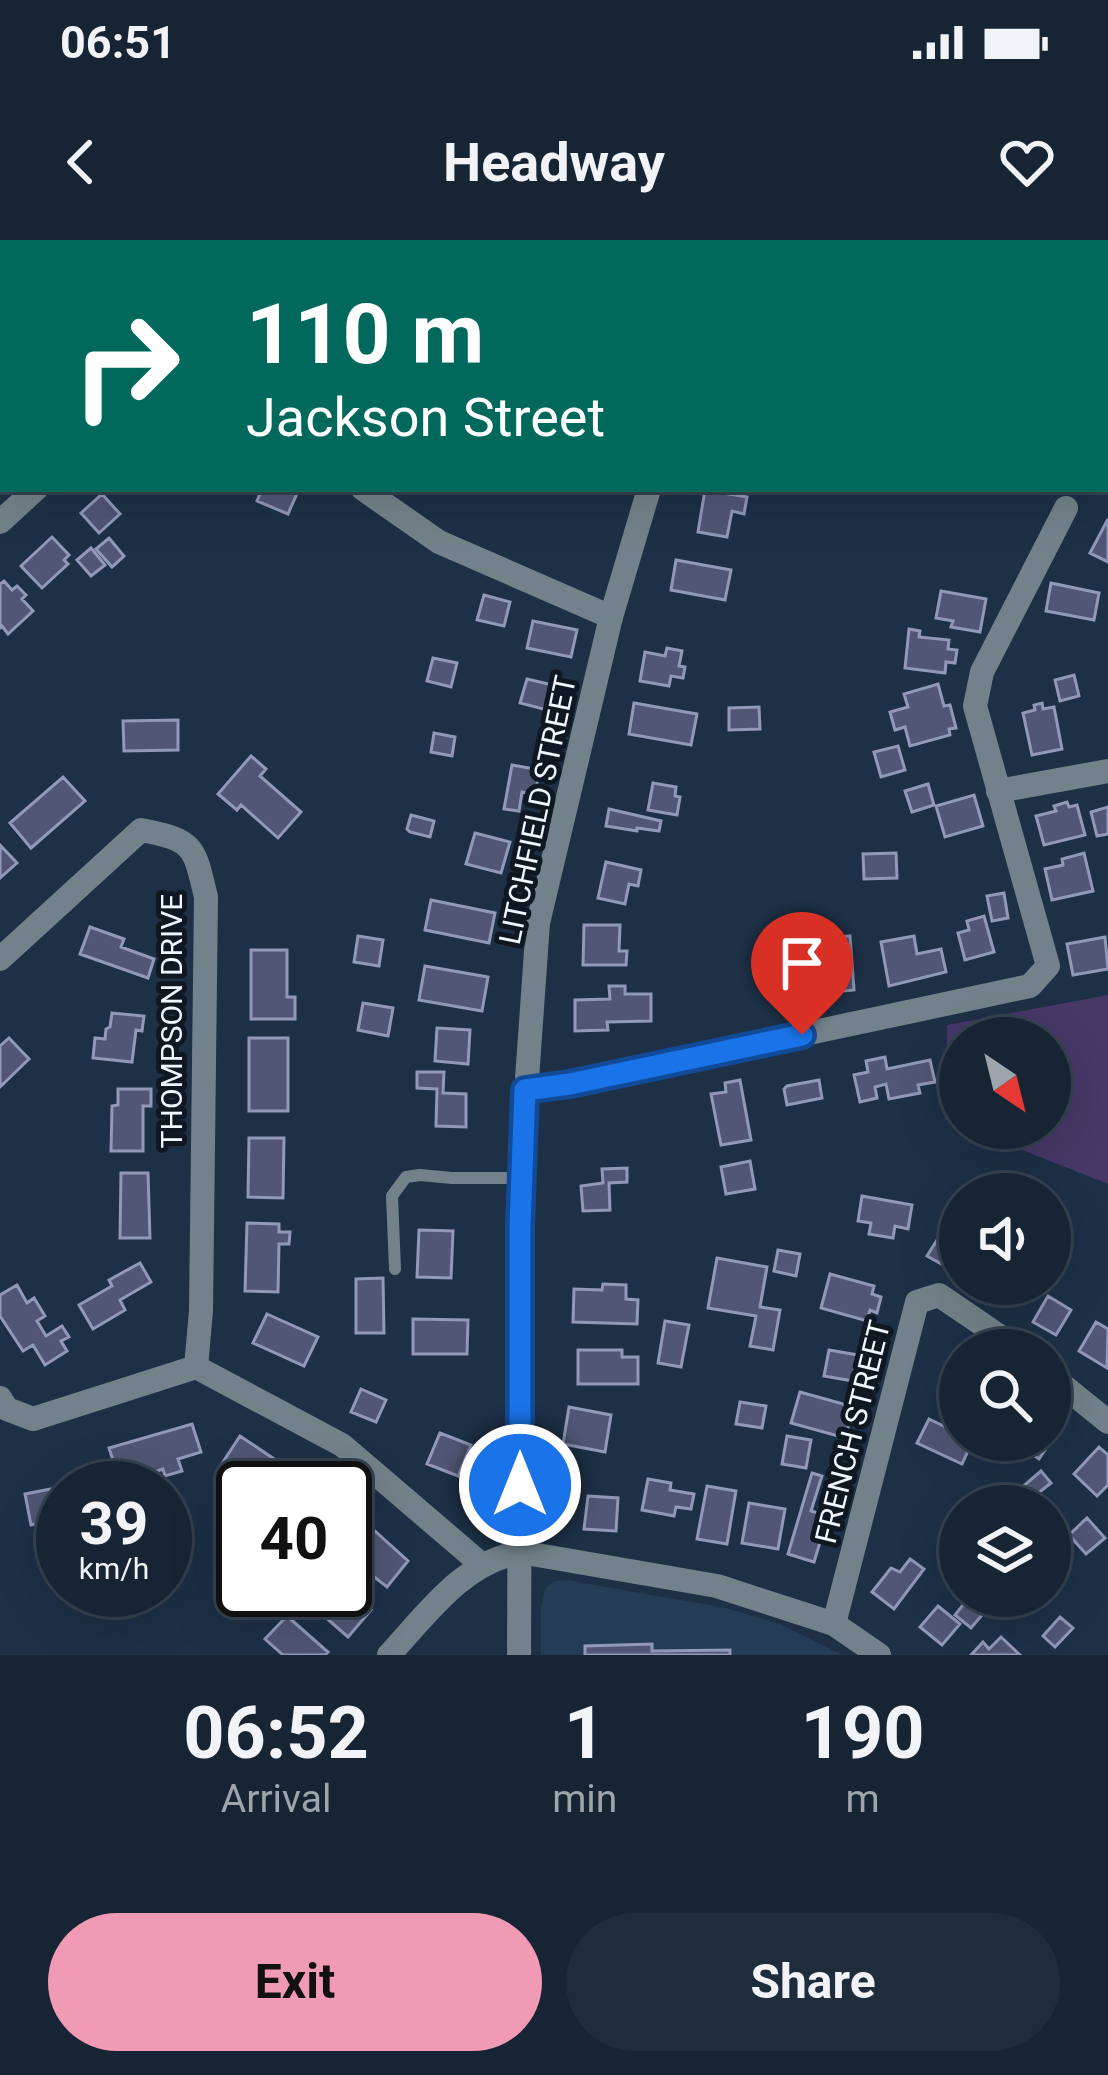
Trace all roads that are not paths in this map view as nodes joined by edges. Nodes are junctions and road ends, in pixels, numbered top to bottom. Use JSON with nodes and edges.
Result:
{"nodes":[{"id":1,"x":33,"y":492,"type":"edge"},
{"id":2,"x":367,"y":492,"type":"edge"},
{"id":3,"x":648,"y":492,"type":"edge"},
{"id":4,"x":1066,"y":508,"type":"dead end"},
{"id":5,"x":0,"y":522,"type":"edge"},
{"id":6,"x":611,"y":617,"type":"junction"},
{"id":7,"x":1108,"y":771,"type":"edge"},
{"id":8,"x":998,"y":791,"type":"junction"},
{"id":9,"x":0,"y":958,"type":"edge"},
{"id":10,"x":525,"y":1090,"type":"junction"},
{"id":11,"x":521,"y":1178,"type":"junction"},
{"id":12,"x":395,"y":1269,"type":"dead end"},
{"id":13,"x":989,"y":1329,"type":"edge"},
{"id":14,"x":196,"y":1367,"type":"junction"},
{"id":15,"x":1071,"y":1392,"type":"edge"},
{"id":16,"x":0,"y":1398,"type":"edge"},
{"id":17,"x":1108,"y":1422,"type":"edge"},
{"id":18,"x":520,"y":1552,"type":"junction"},
{"id":19,"x":481,"y":1564,"type":"junction"},
{"id":20,"x":834,"y":1624,"type":"junction"},
{"id":21,"x":389,"y":1655,"type":"edge"},
{"id":22,"x":519,"y":1655,"type":"edge"},
{"id":23,"x":879,"y":1655,"type":"edge"}],
"edges":[{"from":1,"to":5,"type":"street"},
{"from":2,"to":6,"type":"street"},
{"from":3,"to":6,"type":"street","name":"LITCHFIELD STREET"},
{"from":4,"to":8,"type":"street"},
{"from":6,"to":10,"type":"street","name":"LITCHFIELD STREET"},
{"from":7,"to":8,"type":"street"},
{"from":8,"to":10,"type":"street"},
{"from":9,"to":14,"type":"street","name":"THOMPSON DRIVE"},
{"from":10,"to":11,"type":"street","name":"LITCHFIELD STREET"},
{"from":11,"to":12,"type":"lane"},
{"from":11,"to":18,"type":"street","name":"LITCHFIELD STREET"},
{"from":13,"to":20,"type":"street","name":"FRENCH STREET"},
{"from":14,"to":16,"type":"street"},
{"from":14,"to":19,"type":"street"},
{"from":15,"to":17,"type":"street"},
{"from":18,"to":19,"type":"street"},
{"from":18,"to":20,"type":"street"},
{"from":18,"to":22,"type":"street","name":"LITCHFIELD STREET"},
{"from":19,"to":21,"type":"street"},
{"from":20,"to":23,"type":"street"}]}
